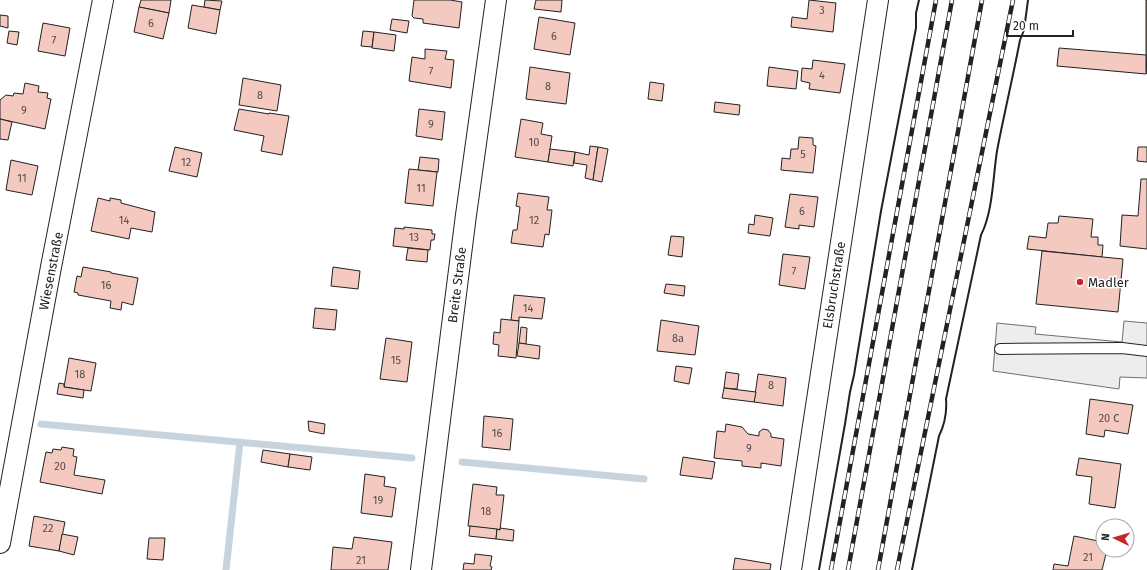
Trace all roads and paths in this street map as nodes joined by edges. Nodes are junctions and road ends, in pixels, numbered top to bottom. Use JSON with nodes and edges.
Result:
{"nodes":[{"id":1,"x":103,"y":0,"type":"edge"},
{"id":2,"x":496,"y":0,"type":"edge"},
{"id":3,"x":878,"y":0,"type":"edge"},
{"id":4,"x":1000,"y":348,"type":"dead end"},
{"id":5,"x":1147,"y":351,"type":"edge"},
{"id":6,"x":0,"y":543,"type":"edge"},
{"id":7,"x":421,"y":570,"type":"edge"},
{"id":8,"x":791,"y":570,"type":"edge"}],
"edges":[{"from":1,"to":6,"type":"street","name":"Wiesenstraße"},
{"from":2,"to":7,"type":"street","name":"Breite Straße"},
{"from":3,"to":8,"type":"street","name":"Elsbruchstraße"},
{"from":4,"to":5,"type":"lane"}]}
